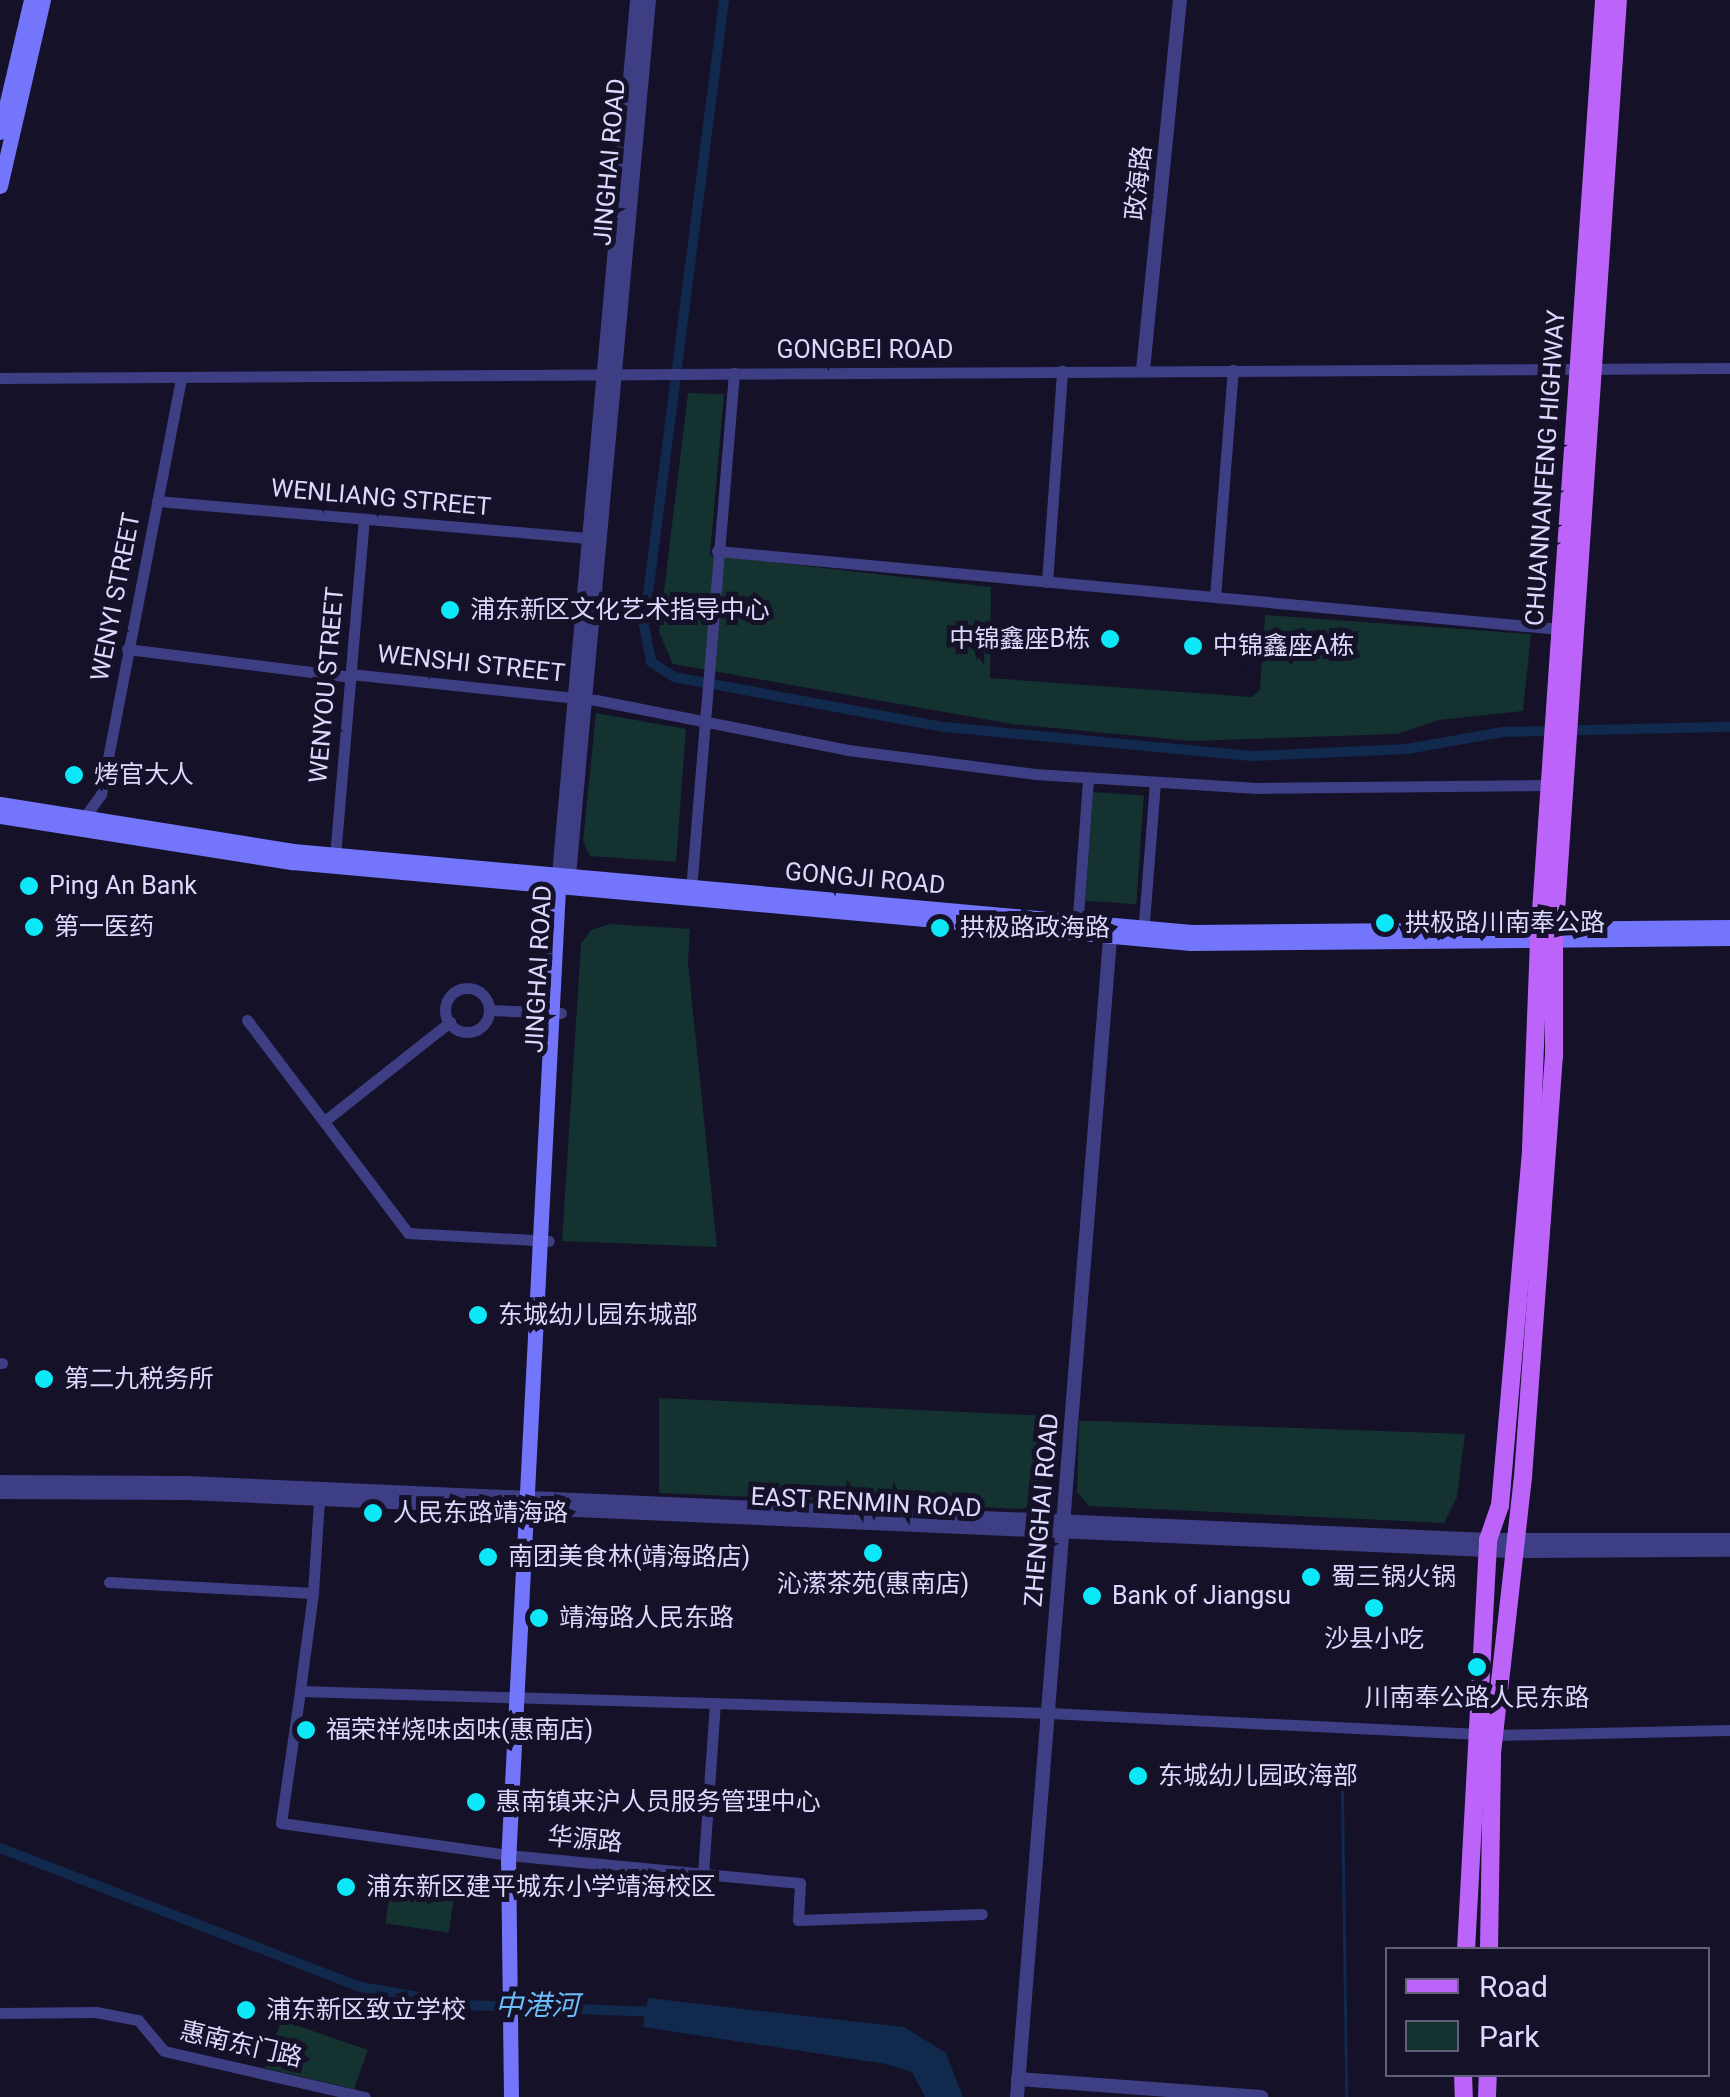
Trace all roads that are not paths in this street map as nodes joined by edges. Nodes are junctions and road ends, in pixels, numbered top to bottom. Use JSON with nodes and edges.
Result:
{"nodes":[{"id":1,"x":31,"y":0,"type":"edge"},
{"id":2,"x":43,"y":0,"type":"edge"},
{"id":3,"x":637,"y":0,"type":"edge"},
{"id":4,"x":649,"y":0,"type":"edge"},
{"id":5,"x":1180,"y":0,"type":"edge"},
{"id":6,"x":1604,"y":0,"type":"edge"},
{"id":7,"x":1618,"y":0,"type":"edge"},
{"id":8,"x":0,"y":132,"type":"edge"},
{"id":9,"x":0,"y":186,"type":"edge"},
{"id":10,"x":1586,"y":367,"type":"junction"},
{"id":11,"x":1730,"y":368,"type":"edge"},
{"id":12,"x":1142,"y":370,"type":"junction"},
{"id":13,"x":1233,"y":370,"type":"junction"},
{"id":14,"x":1062,"y":371,"type":"junction"},
{"id":15,"x":734,"y":373,"type":"junction"},
{"id":16,"x":611,"y":374,"type":"junction"},
{"id":17,"x":181,"y":377,"type":"junction"},
{"id":18,"x":0,"y":378,"type":"edge"},
{"id":19,"x":157,"y":501,"type":"junction"},
{"id":20,"x":364,"y":519,"type":"junction"},
{"id":21,"x":595,"y":539,"type":"junction"},
{"id":22,"x":717,"y":551,"type":"junction"},
{"id":23,"x":1047,"y":582,"type":"junction"},
{"id":24,"x":1215,"y":598,"type":"junction"},
{"id":25,"x":1560,"y":630,"type":"junction"},
{"id":26,"x":128,"y":649,"type":"junction"},
{"id":27,"x":351,"y":675,"type":"junction"},
{"id":28,"x":581,"y":698,"type":"junction"},
{"id":29,"x":1562,"y":711,"type":"junction"},
{"id":30,"x":700,"y":722,"type":"junction"},
{"id":31,"x":1559,"y":753,"type":"junction"},
{"id":32,"x":1088,"y":779,"type":"junction"},
{"id":33,"x":1155,"y":784,"type":"junction"},
{"id":34,"x":1550,"y":785,"type":"junction"},
{"id":35,"x":0,"y":804,"type":"edge"},
{"id":36,"x":0,"y":816,"type":"edge"},
{"id":37,"x":82,"y":820,"type":"junction"},
{"id":38,"x":335,"y":856,"type":"junction"},
{"id":39,"x":564,"y":884,"type":"junction"},
{"id":40,"x":690,"y":890,"type":"junction"},
{"id":41,"x":1730,"y":927,"type":"edge"},
{"id":42,"x":1077,"y":929,"type":"junction"},
{"id":43,"x":1110,"y":931,"type":"junction"},
{"id":44,"x":1143,"y":934,"type":"junction"},
{"id":45,"x":1546,"y":934,"type":"junction"},
{"id":46,"x":1730,"y":938,"type":"edge"},
{"id":47,"x":489,"y":1010,"type":"junction"},
{"id":48,"x":556,"y":1013,"type":"junction"},
{"id":49,"x":247,"y":1020,"type":"dead end"},
{"id":50,"x":450,"y":1022,"type":"junction"},
{"id":51,"x":327,"y":1119,"type":"junction"},
{"id":52,"x":544,"y":1242,"type":"junction"},
{"id":53,"x":0,"y":1482,"type":"edge"},
{"id":54,"x":0,"y":1492,"type":"edge"},
{"id":55,"x":320,"y":1499,"type":"junction"},
{"id":56,"x":530,"y":1504,"type":"junction"},
{"id":57,"x":1063,"y":1529,"type":"junction"},
{"id":58,"x":1730,"y":1540,"type":"edge"},
{"id":59,"x":1488,"y":1545,"type":"junction"},
{"id":60,"x":1511,"y":1546,"type":"junction"},
{"id":61,"x":1730,"y":1550,"type":"edge"},
{"id":62,"x":109,"y":1582,"type":"dead end"},
{"id":63,"x":313,"y":1593,"type":"junction"},
{"id":64,"x":300,"y":1691,"type":"junction"},
{"id":65,"x":520,"y":1698,"type":"junction"},
{"id":66,"x":716,"y":1704,"type":"junction"},
{"id":67,"x":1048,"y":1713,"type":"junction"},
{"id":68,"x":1730,"y":1730,"type":"edge"},
{"id":69,"x":1485,"y":1734,"type":"junction"},
{"id":70,"x":513,"y":1856,"type":"junction"},
{"id":71,"x":703,"y":1874,"type":"junction"},
{"id":72,"x":982,"y":1914,"type":"dead end"},
{"id":73,"x":1466,"y":1947,"type":"edge"},
{"id":74,"x":1489,"y":1947,"type":"edge"},
{"id":75,"x":0,"y":2013,"type":"edge"},
{"id":76,"x":506,"y":2076,"type":"junction"},
{"id":77,"x":1018,"y":2080,"type":"junction"},
{"id":78,"x":364,"y":2097,"type":"edge"},
{"id":79,"x":500,"y":2097,"type":"edge"},
{"id":80,"x":511,"y":2097,"type":"edge"},
{"id":81,"x":1017,"y":2097,"type":"edge"},
{"id":82,"x":1262,"y":2097,"type":"edge"}],
"edges":[{"from":1,"to":8,"type":"main road"},
{"from":2,"to":9,"type":"main road"},
{"from":3,"to":16,"type":"street","name":"JINGHAI ROAD"},
{"from":4,"to":16,"type":"street","name":"JINGHAI ROAD"},
{"from":5,"to":12,"type":"street","name":"政海路"},
{"from":6,"to":10,"type":"main road","name":"CHUANNANFENG HIGHWAY"},
{"from":7,"to":10,"type":"main road","name":"CHUANNANFENG HIGHWAY"},
{"from":10,"to":11,"type":"street","name":"GONGBEI ROAD"},
{"from":10,"to":13,"type":"street","name":"GONGBEI ROAD"},
{"from":10,"to":25,"type":"main road","name":"CHUANNANFENG HIGHWAY"},
{"from":10,"to":29,"type":"main road","name":"CHUANNANFENG HIGHWAY"},
{"from":12,"to":13,"type":"street","name":"GONGBEI ROAD"},
{"from":12,"to":14,"type":"street","name":"GONGBEI ROAD"},
{"from":13,"to":24,"type":"street"},
{"from":14,"to":15,"type":"street","name":"GONGBEI ROAD"},
{"from":14,"to":23,"type":"street"},
{"from":15,"to":16,"type":"street","name":"GONGBEI ROAD"},
{"from":15,"to":22,"type":"street"},
{"from":16,"to":17,"type":"street","name":"GONGBEI ROAD"},
{"from":16,"to":21,"type":"street","name":"JINGHAI ROAD"},
{"from":17,"to":18,"type":"street","name":"GONGBEI ROAD"},
{"from":17,"to":19,"type":"street","name":"WENYI STREET"},
{"from":19,"to":20,"type":"street","name":"WENLIANG STREET"},
{"from":19,"to":26,"type":"street","name":"WENYI STREET"},
{"from":20,"to":21,"type":"street","name":"WENLIANG STREET"},
{"from":20,"to":27,"type":"street","name":"WENYOU STREET"},
{"from":21,"to":28,"type":"street","name":"JINGHAI ROAD"},
{"from":22,"to":23,"type":"street"},
{"from":22,"to":30,"type":"street"},
{"from":23,"to":24,"type":"street"},
{"from":24,"to":25,"type":"street"},
{"from":25,"to":29,"type":"main road","name":"CHUANNANFENG HIGHWAY"},
{"from":26,"to":27,"type":"street","name":"WENSHI STREET"},
{"from":26,"to":37,"type":"street","name":"WENYI STREET"},
{"from":27,"to":28,"type":"street","name":"WENSHI STREET"},
{"from":27,"to":38,"type":"street","name":"WENYOU STREET"},
{"from":28,"to":30,"type":"street","name":"WENSHI STREET"},
{"from":28,"to":39,"type":"street","name":"JINGHAI ROAD"},
{"from":29,"to":31,"type":"main road","name":"CHUANNANFENG HIGHWAY"},
{"from":30,"to":32,"type":"street","name":"WENSHI STREET"},
{"from":30,"to":40,"type":"street"},
{"from":31,"to":34,"type":"main road","name":"CHUANNANFENG HIGHWAY"},
{"from":31,"to":45,"type":"main road","name":"CHUANNANFENG HIGHWAY"},
{"from":32,"to":33,"type":"street","name":"WENSHI STREET"},
{"from":32,"to":42,"type":"street"},
{"from":33,"to":34,"type":"street","name":"WENSHI STREET"},
{"from":33,"to":44,"type":"street"},
{"from":34,"to":45,"type":"main road","name":"CHUANNANFENG HIGHWAY"},
{"from":35,"to":37,"type":"main road","name":"GONGJI ROAD"},
{"from":36,"to":39,"type":"main road","name":"GONGJI ROAD"},
{"from":37,"to":38,"type":"main road","name":"GONGJI ROAD"},
{"from":38,"to":39,"type":"main road","name":"GONGJI ROAD"},
{"from":39,"to":40,"type":"main road","name":"GONGJI ROAD"},
{"from":39,"to":42,"type":"main road","name":"GONGJI ROAD"},
{"from":39,"to":48,"type":"main road","name":"JINGHAI ROAD"},
{"from":40,"to":42,"type":"main road","name":"GONGJI ROAD"},
{"from":41,"to":45,"type":"main road","name":"GONGJI ROAD"},
{"from":42,"to":43,"type":"main road","name":"GONGJI ROAD"},
{"from":43,"to":44,"type":"main road","name":"GONGJI ROAD"},
{"from":43,"to":57,"type":"street","name":"ZHENGHAI ROAD"},
{"from":44,"to":45,"type":"main road","name":"GONGJI ROAD"},
{"from":45,"to":46,"type":"main road","name":"GONGJI ROAD"},
{"from":45,"to":59,"type":"main road"},
{"from":45,"to":60,"type":"main road"},
{"from":47,"to":48,"type":"street"},
{"from":47,"to":50,"type":"street"},
{"from":47,"to":50,"type":"street"},
{"from":48,"to":52,"type":"main road","name":"JINGHAI ROAD"},
{"from":49,"to":51,"type":"street"},
{"from":50,"to":51,"type":"street"},
{"from":51,"to":52,"type":"street"},
{"from":52,"to":56,"type":"main road","name":"JINGHAI ROAD"},
{"from":53,"to":56,"type":"street","name":"EAST RENMIN ROAD"},
{"from":54,"to":55,"type":"street","name":"EAST RENMIN ROAD"},
{"from":55,"to":56,"type":"street","name":"EAST RENMIN ROAD"},
{"from":55,"to":63,"type":"street"},
{"from":56,"to":57,"type":"street","name":"EAST RENMIN ROAD"},
{"from":56,"to":65,"type":"main road","name":"JINGHAI ROAD"},
{"from":57,"to":59,"type":"street","name":"EAST RENMIN ROAD"},
{"from":57,"to":67,"type":"street","name":"ZHENGHAI ROAD"},
{"from":58,"to":60,"type":"street","name":"EAST RENMIN ROAD"},
{"from":59,"to":60,"type":"street","name":"EAST RENMIN ROAD"},
{"from":59,"to":69,"type":"main road"},
{"from":60,"to":61,"type":"street","name":"EAST RENMIN ROAD"},
{"from":60,"to":69,"type":"main road"},
{"from":62,"to":63,"type":"street"},
{"from":63,"to":64,"type":"street"},
{"from":64,"to":65,"type":"street"},
{"from":64,"to":70,"type":"street","name":"华源路"},
{"from":65,"to":66,"type":"street"},
{"from":65,"to":70,"type":"main road","name":"JINGHAI ROAD"},
{"from":66,"to":67,"type":"street"},
{"from":66,"to":71,"type":"street"},
{"from":67,"to":69,"type":"street"},
{"from":67,"to":77,"type":"street","name":"ZHENGHAI ROAD"},
{"from":68,"to":69,"type":"street"},
{"from":69,"to":73,"type":"main road"},
{"from":69,"to":74,"type":"main road"},
{"from":70,"to":71,"type":"street","name":"华源路"},
{"from":70,"to":76,"type":"main road","name":"JINGHAI ROAD"},
{"from":71,"to":72,"type":"street","name":"华源路"},
{"from":75,"to":78,"type":"street","name":"惠南东门路"},
{"from":76,"to":79,"type":"main road","name":"JINGHAI ROAD"},
{"from":76,"to":80,"type":"main road","name":"JINGHAI ROAD"},
{"from":77,"to":81,"type":"street","name":"ZHENGHAI ROAD"},
{"from":77,"to":82,"type":"street"}]}
